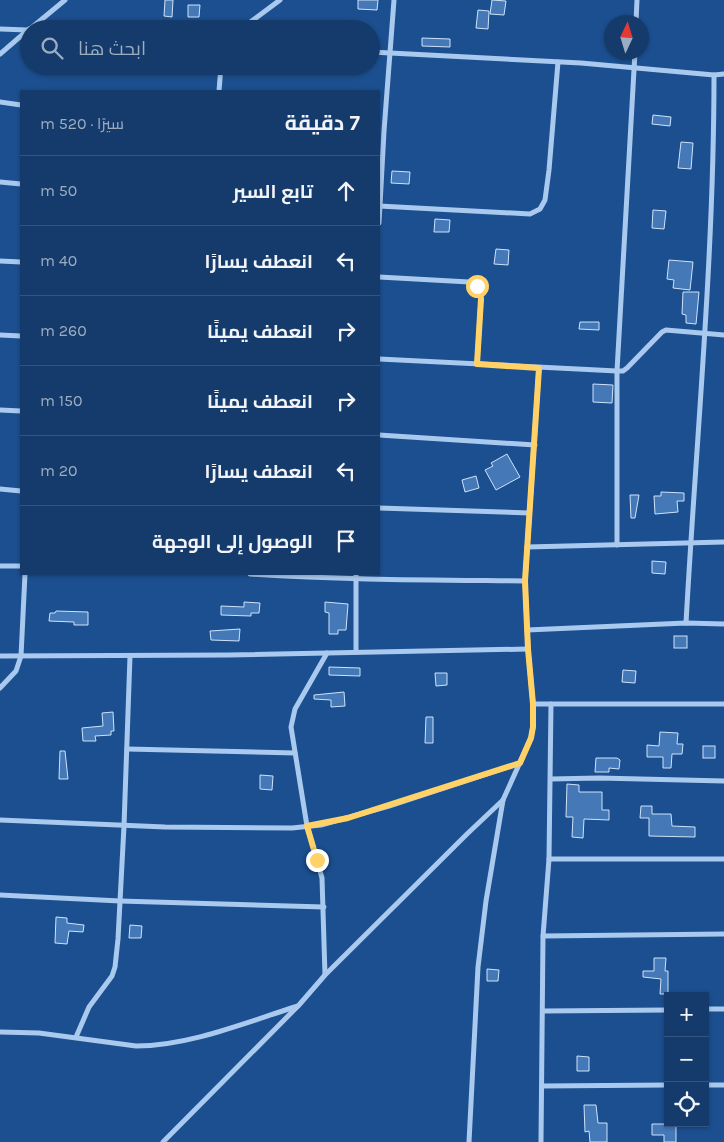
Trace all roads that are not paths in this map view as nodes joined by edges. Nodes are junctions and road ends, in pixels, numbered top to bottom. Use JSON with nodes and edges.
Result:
{"nodes":[{"id":1,"x":65,"y":0,"type":"edge"},
{"id":2,"x":280,"y":0,"type":"edge"},
{"id":3,"x":394,"y":0,"type":"edge"},
{"id":4,"x":637,"y":0,"type":"edge"},
{"id":5,"x":636,"y":15,"type":"edge"},
{"id":6,"x":41,"y":20,"type":"edge"},
{"id":7,"x":253,"y":20,"type":"edge"},
{"id":8,"x":0,"y":30,"type":"edge"},
{"id":9,"x":20,"y":30,"type":"edge"},
{"id":10,"x":20,"y":37,"type":"edge"},
{"id":11,"x":380,"y":52,"type":"edge"},
{"id":12,"x":391,"y":53,"type":"junction"},
{"id":13,"x":0,"y":54,"type":"edge"},
{"id":14,"x":634,"y":60,"type":"edge"},
{"id":15,"x":558,"y":62,"type":"junction"},
{"id":16,"x":634,"y":67,"type":"junction"},
{"id":17,"x":724,"y":74,"type":"edge"},
{"id":18,"x":220,"y":75,"type":"edge"},
{"id":19,"x":714,"y":75,"type":"junction"},
{"id":20,"x":219,"y":90,"type":"edge"},
{"id":21,"x":0,"y":102,"type":"edge"},
{"id":22,"x":20,"y":105,"type":"edge"},
{"id":23,"x":381,"y":131,"type":"edge"},
{"id":24,"x":380,"y":168,"type":"edge"},
{"id":25,"x":0,"y":182,"type":"edge"},
{"id":26,"x":20,"y":184,"type":"edge"},
{"id":27,"x":380,"y":206,"type":"edge"},
{"id":28,"x":0,"y":260,"type":"edge"},
{"id":29,"x":20,"y":262,"type":"edge"},
{"id":30,"x":380,"y":278,"type":"edge"},
{"id":31,"x":706,"y":334,"type":"junction"},
{"id":32,"x":0,"y":335,"type":"edge"},
{"id":33,"x":724,"y":335,"type":"edge"},
{"id":34,"x":20,"y":336,"type":"edge"},
{"id":35,"x":380,"y":359,"type":"edge"},
{"id":36,"x":477,"y":364,"type":"junction"},
{"id":37,"x":539,"y":368,"type":"junction"},
{"id":38,"x":617,"y":371,"type":"junction"},
{"id":39,"x":0,"y":410,"type":"edge"},
{"id":40,"x":20,"y":411,"type":"edge"},
{"id":41,"x":380,"y":435,"type":"edge"},
{"id":42,"x":535,"y":445,"type":"junction"},
{"id":43,"x":0,"y":489,"type":"edge"},
{"id":44,"x":20,"y":491,"type":"edge"},
{"id":45,"x":380,"y":508,"type":"edge"},
{"id":46,"x":529,"y":513,"type":"junction"},
{"id":47,"x":724,"y":542,"type":"edge"},
{"id":48,"x":690,"y":543,"type":"junction"},
{"id":49,"x":617,"y":545,"type":"junction"},
{"id":50,"x":527,"y":547,"type":"junction"},
{"id":51,"x":0,"y":566,"type":"edge"},
{"id":52,"x":20,"y":566,"type":"edge"},
{"id":53,"x":25,"y":575,"type":"edge"},
{"id":54,"x":266,"y":575,"type":"edge"},
{"id":55,"x":356,"y":576,"type":"edge"},
{"id":56,"x":525,"y":581,"type":"junction"},
{"id":57,"x":686,"y":623,"type":"junction"},
{"id":58,"x":724,"y":624,"type":"edge"},
{"id":59,"x":527,"y":630,"type":"junction"},
{"id":60,"x":528,"y":649,"type":"junction"},
{"id":61,"x":356,"y":652,"type":"junction"},
{"id":62,"x":327,"y":653,"type":"junction"},
{"id":63,"x":0,"y":656,"type":"edge"},
{"id":64,"x":21,"y":656,"type":"junction"},
{"id":65,"x":130,"y":656,"type":"junction"},
{"id":66,"x":0,"y":688,"type":"edge"},
{"id":67,"x":533,"y":704,"type":"junction"},
{"id":68,"x":551,"y":704,"type":"junction"},
{"id":69,"x":724,"y":704,"type":"edge"},
{"id":70,"x":127,"y":749,"type":"junction"},
{"id":71,"x":295,"y":753,"type":"junction"},
{"id":72,"x":520,"y":763,"type":"junction"},
{"id":73,"x":551,"y":779,"type":"junction"},
{"id":74,"x":724,"y":781,"type":"edge"},
{"id":75,"x":504,"y":800,"type":"junction"},
{"id":76,"x":0,"y":820,"type":"edge"},
{"id":77,"x":124,"y":826,"type":"junction"},
{"id":78,"x":307,"y":826,"type":"junction"},
{"id":79,"x":549,"y":859,"type":"junction"},
{"id":80,"x":724,"y":859,"type":"edge"},
{"id":81,"x":0,"y":895,"type":"edge"},
{"id":82,"x":120,"y":901,"type":"junction"},
{"id":83,"x":324,"y":907,"type":"junction"},
{"id":84,"x":724,"y":934,"type":"edge"},
{"id":85,"x":542,"y":936,"type":"junction"},
{"id":86,"x":325,"y":975,"type":"junction"},
{"id":87,"x":299,"y":1005,"type":"junction"},
{"id":88,"x":724,"y":1009,"type":"edge"},
{"id":89,"x":664,"y":1010,"type":"edge"},
{"id":90,"x":709,"y":1010,"type":"edge"},
{"id":91,"x":543,"y":1011,"type":"junction"},
{"id":92,"x":0,"y":1032,"type":"edge"},
{"id":93,"x":76,"y":1037,"type":"junction"},
{"id":94,"x":664,"y":1085,"type":"edge"},
{"id":95,"x":709,"y":1085,"type":"edge"},
{"id":96,"x":724,"y":1085,"type":"edge"},
{"id":97,"x":542,"y":1086,"type":"junction"},
{"id":98,"x":163,"y":1142,"type":"edge"},
{"id":99,"x":469,"y":1142,"type":"edge"},
{"id":100,"x":540,"y":1142,"type":"edge"}],
"edges":[{"from":1,"to":6,"type":"street"},
{"from":2,"to":7,"type":"street"},
{"from":3,"to":12,"type":"street"},
{"from":4,"to":5,"type":"street"},
{"from":8,"to":9,"type":"street"},
{"from":10,"to":13,"type":"street"},
{"from":11,"to":12,"type":"street"},
{"from":12,"to":15,"type":"street"},
{"from":12,"to":23,"type":"street"},
{"from":14,"to":16,"type":"street"},
{"from":15,"to":16,"type":"street"},
{"from":15,"to":27,"type":"street"},
{"from":16,"to":19,"type":"street"},
{"from":16,"to":38,"type":"street"},
{"from":17,"to":19,"type":"street"},
{"from":18,"to":20,"type":"street"},
{"from":19,"to":31,"type":"street"},
{"from":21,"to":22,"type":"street"},
{"from":23,"to":24,"type":"street"},
{"from":25,"to":26,"type":"street"},
{"from":28,"to":29,"type":"street"},
{"from":30,"to":36,"type":"street"},
{"from":31,"to":33,"type":"street"},
{"from":31,"to":38,"type":"street"},
{"from":31,"to":48,"type":"street"},
{"from":32,"to":34,"type":"street"},
{"from":35,"to":36,"type":"street"},
{"from":36,"to":37,"type":"street"},
{"from":37,"to":38,"type":"street"},
{"from":37,"to":42,"type":"street"},
{"from":38,"to":49,"type":"street"},
{"from":39,"to":40,"type":"street"},
{"from":41,"to":42,"type":"street"},
{"from":42,"to":46,"type":"street"},
{"from":43,"to":44,"type":"street"},
{"from":45,"to":46,"type":"street"},
{"from":46,"to":50,"type":"street"},
{"from":47,"to":48,"type":"street"},
{"from":48,"to":49,"type":"street"},
{"from":48,"to":57,"type":"street"},
{"from":49,"to":50,"type":"street"},
{"from":50,"to":56,"type":"street"},
{"from":51,"to":52,"type":"street"},
{"from":53,"to":64,"type":"street"},
{"from":54,"to":55,"type":"street"},
{"from":55,"to":56,"type":"street"},
{"from":55,"to":61,"type":"street"},
{"from":56,"to":59,"type":"street"},
{"from":57,"to":58,"type":"street"},
{"from":57,"to":59,"type":"street"},
{"from":59,"to":60,"type":"street"},
{"from":60,"to":61,"type":"street"},
{"from":60,"to":67,"type":"street"},
{"from":61,"to":62,"type":"street"},
{"from":62,"to":65,"type":"street"},
{"from":62,"to":71,"type":"street"},
{"from":63,"to":64,"type":"street"},
{"from":64,"to":65,"type":"street"},
{"from":64,"to":66,"type":"street"},
{"from":65,"to":70,"type":"street"},
{"from":67,"to":68,"type":"street"},
{"from":67,"to":72,"type":"street"},
{"from":68,"to":69,"type":"street"},
{"from":68,"to":73,"type":"street"},
{"from":70,"to":71,"type":"street"},
{"from":70,"to":77,"type":"street"},
{"from":71,"to":78,"type":"street"},
{"from":72,"to":75,"type":"street"},
{"from":72,"to":78,"type":"street"},
{"from":73,"to":74,"type":"street"},
{"from":73,"to":79,"type":"street"},
{"from":75,"to":86,"type":"street"},
{"from":75,"to":99,"type":"street"},
{"from":76,"to":77,"type":"street"},
{"from":77,"to":78,"type":"street"},
{"from":77,"to":82,"type":"street"},
{"from":78,"to":83,"type":"street"},
{"from":79,"to":80,"type":"street"},
{"from":79,"to":85,"type":"street"},
{"from":81,"to":82,"type":"street"},
{"from":82,"to":83,"type":"street"},
{"from":82,"to":93,"type":"street"},
{"from":83,"to":86,"type":"street"},
{"from":84,"to":85,"type":"street"},
{"from":85,"to":91,"type":"street"},
{"from":86,"to":87,"type":"street"},
{"from":87,"to":93,"type":"street"},
{"from":87,"to":98,"type":"street"},
{"from":88,"to":90,"type":"street"},
{"from":89,"to":91,"type":"street"},
{"from":91,"to":97,"type":"street"},
{"from":92,"to":93,"type":"street"},
{"from":94,"to":97,"type":"street"},
{"from":95,"to":96,"type":"street"},
{"from":97,"to":100,"type":"street"}]}
